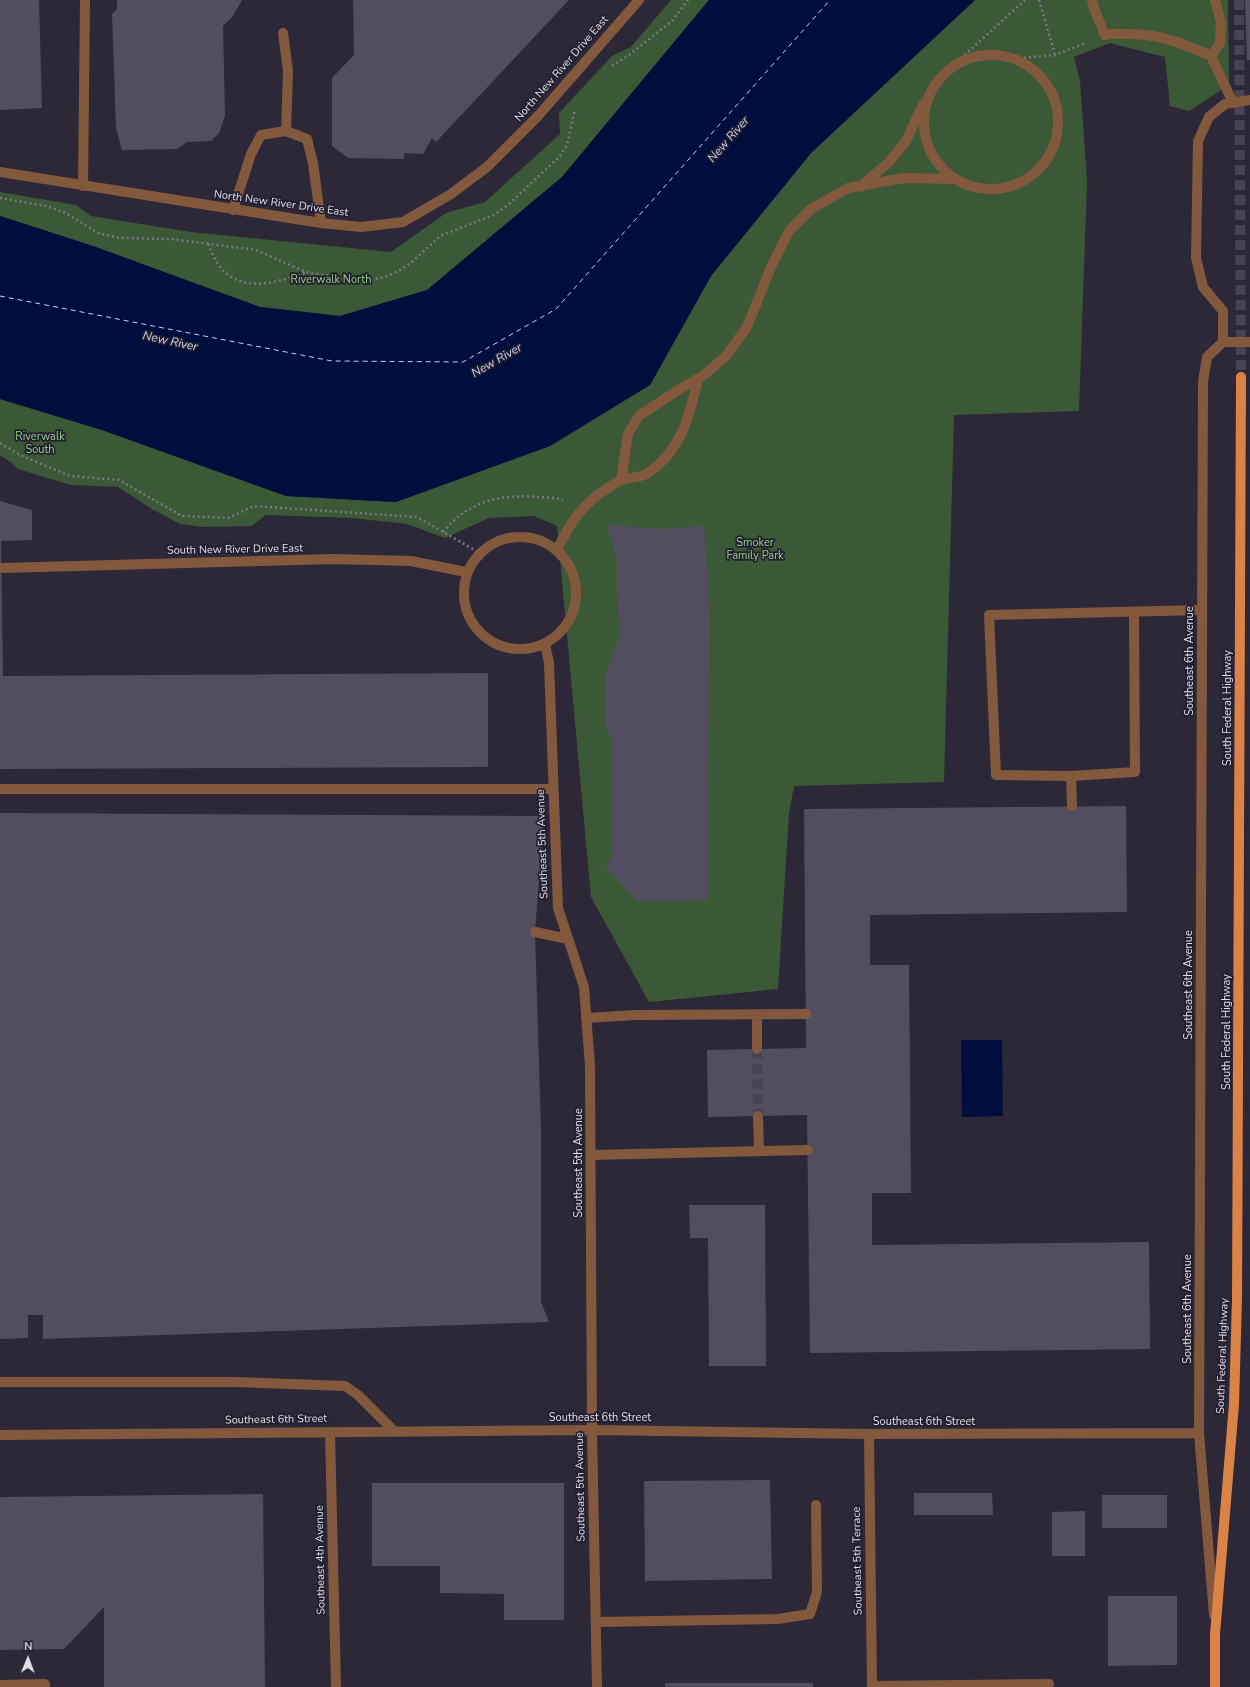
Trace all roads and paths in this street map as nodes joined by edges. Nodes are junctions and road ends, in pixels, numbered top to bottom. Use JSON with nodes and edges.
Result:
{"nodes":[{"id":1,"x":85,"y":0,"type":"edge"},
{"id":2,"x":639,"y":0,"type":"edge"},
{"id":3,"x":688,"y":0,"type":"edge"},
{"id":4,"x":1025,"y":0,"type":"edge"},
{"id":5,"x":1039,"y":0,"type":"edge"},
{"id":6,"x":1092,"y":0,"type":"edge"},
{"id":7,"x":1216,"y":0,"type":"edge"},
{"id":8,"x":283,"y":33,"type":"dead end"},
{"id":9,"x":1106,"y":35,"type":"junction"},
{"id":10,"x":1055,"y":55,"type":"junction"},
{"id":11,"x":1212,"y":56,"type":"junction"},
{"id":12,"x":1014,"y":59,"type":"junction"},
{"id":13,"x":609,"y":67,"type":"dead end"},
{"id":14,"x":946,"y":72,"type":"junction"},
{"id":15,"x":926,"y":98,"type":"junction"},
{"id":16,"x":1250,"y":100,"type":"edge"},
{"id":17,"x":1233,"y":103,"type":"junction"},
{"id":18,"x":579,"y":104,"type":"dead end"},
{"id":19,"x":286,"y":131,"type":"junction"},
{"id":20,"x":0,"y":172,"type":"edge"},
{"id":21,"x":956,"y":179,"type":"junction"},
{"id":22,"x":83,"y":186,"type":"junction"},
{"id":23,"x":860,"y":187,"type":"junction"},
{"id":24,"x":0,"y":198,"type":"edge"},
{"id":25,"x":233,"y":210,"type":"junction"},
{"id":26,"x":321,"y":223,"type":"junction"},
{"id":27,"x":207,"y":243,"type":"junction"},
{"id":28,"x":306,"y":272,"type":"junction"},
{"id":29,"x":1222,"y":342,"type":"junction"},
{"id":30,"x":1250,"y":342,"type":"edge"},
{"id":31,"x":1241,"y":376,"type":"tunnel mouth"},
{"id":32,"x":698,"y":379,"type":"junction"},
{"id":33,"x":0,"y":443,"type":"edge"},
{"id":34,"x":621,"y":480,"type":"junction"},
{"id":35,"x":584,"y":507,"type":"junction"},
{"id":36,"x":443,"y":532,"type":"junction"},
{"id":37,"x":557,"y":550,"type":"junction"},
{"id":38,"x":480,"y":553,"type":"junction"},
{"id":39,"x":2,"y":568,"type":"dead end"},
{"id":40,"x":466,"y":572,"type":"junction"},
{"id":41,"x":1202,"y":610,"type":"junction"},
{"id":42,"x":1134,"y":612,"type":"junction"},
{"id":43,"x":545,"y":644,"type":"junction"},
{"id":44,"x":1070,"y":776,"type":"junction"},
{"id":45,"x":553,"y":788,"type":"junction"},
{"id":46,"x":0,"y":789,"type":"edge"},
{"id":47,"x":1072,"y":806,"type":"dead end"},
{"id":48,"x":535,"y":932,"type":"dead end"},
{"id":49,"x":568,"y":939,"type":"junction"},
{"id":50,"x":806,"y":1014,"type":"dead end"},
{"id":51,"x":757,"y":1015,"type":"junction"},
{"id":52,"x":586,"y":1018,"type":"junction"},
{"id":53,"x":757,"y":1049,"type":"tunnel mouth"},
{"id":54,"x":758,"y":1116,"type":"tunnel mouth"},
{"id":55,"x":808,"y":1150,"type":"dead end"},
{"id":56,"x":759,"y":1151,"type":"junction"},
{"id":57,"x":591,"y":1155,"type":"junction"},
{"id":58,"x":0,"y":1382,"type":"edge"},
{"id":59,"x":592,"y":1430,"type":"junction"},
{"id":60,"x":394,"y":1431,"type":"junction"},
{"id":61,"x":330,"y":1432,"type":"junction"},
{"id":62,"x":1199,"y":1433,"type":"junction"},
{"id":63,"x":869,"y":1434,"type":"junction"},
{"id":64,"x":0,"y":1435,"type":"edge"},
{"id":65,"x":816,"y":1505,"type":"dead end"},
{"id":66,"x":596,"y":1622,"type":"junction"},
{"id":67,"x":1215,"y":1634,"type":"junction"},
{"id":68,"x":1049,"y":1684,"type":"dead end"},
{"id":69,"x":0,"y":1685,"type":"edge"},
{"id":70,"x":872,"y":1686,"type":"edge"},
{"id":71,"x":45,"y":1687,"type":"edge"},
{"id":72,"x":336,"y":1687,"type":"edge"},
{"id":73,"x":597,"y":1687,"type":"edge"},
{"id":74,"x":1215,"y":1687,"type":"edge"}],
"edges":[{"from":1,"to":22,"type":"street"},
{"from":2,"to":26,"type":"street","name":"North New River Drive East"},
{"from":3,"to":13,"type":"path"},
{"from":4,"to":14,"type":"path"},
{"from":5,"to":10,"type":"path"},
{"from":6,"to":9,"type":"street"},
{"from":7,"to":11,"type":"street"},
{"from":8,"to":19,"type":"street"},
{"from":9,"to":10,"type":"path"},
{"from":9,"to":11,"type":"street"},
{"from":10,"to":12,"type":"path"},
{"from":11,"to":17,"type":"street"},
{"from":12,"to":14,"type":"street"},
{"from":12,"to":21,"type":"street"},
{"from":14,"to":15,"type":"street"},
{"from":15,"to":21,"type":"street"},
{"from":15,"to":23,"type":"street"},
{"from":16,"to":17,"type":"street"},
{"from":17,"to":29,"type":"street"},
{"from":18,"to":28,"type":"path"},
{"from":19,"to":25,"type":"street"},
{"from":19,"to":26,"type":"street"},
{"from":20,"to":22,"type":"street","name":"North New River Drive East"},
{"from":21,"to":23,"type":"street"},
{"from":22,"to":25,"type":"street","name":"North New River Drive East"},
{"from":23,"to":32,"type":"street"},
{"from":24,"to":27,"type":"path"},
{"from":25,"to":26,"type":"street","name":"North New River Drive East"},
{"from":27,"to":28,"type":"path"},
{"from":27,"to":28,"type":"path"},
{"from":29,"to":30,"type":"street"},
{"from":29,"to":41,"type":"street","name":"Southeast 6th Avenue"},
{"from":31,"to":67,"type":"main road","name":"South Federal Highway"},
{"from":32,"to":34,"type":"street"},
{"from":32,"to":34,"type":"street"},
{"from":33,"to":36,"type":"path"},
{"from":34,"to":35,"type":"street"},
{"from":35,"to":36,"type":"path"},
{"from":35,"to":37,"type":"street"},
{"from":36,"to":38,"type":"path"},
{"from":37,"to":38,"type":"street"},
{"from":37,"to":43,"type":"street"},
{"from":38,"to":40,"type":"street"},
{"from":39,"to":40,"type":"street","name":"South New River Drive East"},
{"from":40,"to":43,"type":"street"},
{"from":41,"to":42,"type":"street"},
{"from":41,"to":62,"type":"street","name":"Southeast 6th Avenue"},
{"from":42,"to":44,"type":"street"},
{"from":42,"to":44,"type":"street"},
{"from":43,"to":45,"type":"street","name":"Southeast 5th Avenue"},
{"from":44,"to":47,"type":"street"},
{"from":45,"to":46,"type":"street"},
{"from":45,"to":49,"type":"street","name":"Southeast 5th Avenue"},
{"from":48,"to":49,"type":"street"},
{"from":49,"to":52,"type":"street","name":"Southeast 5th Avenue"},
{"from":50,"to":51,"type":"street"},
{"from":51,"to":52,"type":"street"},
{"from":51,"to":53,"type":"street"},
{"from":52,"to":57,"type":"street","name":"Southeast 5th Avenue"},
{"from":54,"to":56,"type":"street"},
{"from":55,"to":56,"type":"street"},
{"from":56,"to":57,"type":"street"},
{"from":57,"to":59,"type":"street","name":"Southeast 5th Avenue"},
{"from":58,"to":60,"type":"street"},
{"from":59,"to":60,"type":"street","name":"Southeast 6th Street"},
{"from":59,"to":63,"type":"street","name":"Southeast 6th Street"},
{"from":59,"to":66,"type":"street","name":"Southeast 5th Avenue"},
{"from":60,"to":61,"type":"street","name":"Southeast 6th Street"},
{"from":61,"to":64,"type":"street","name":"Southeast 6th Street"},
{"from":61,"to":72,"type":"street","name":"Southeast 4th Avenue"},
{"from":62,"to":63,"type":"street","name":"Southeast 6th Street"},
{"from":62,"to":67,"type":"street","name":"Southeast 6th Avenue"},
{"from":63,"to":70,"type":"street","name":"Southeast 5th Terrace"},
{"from":65,"to":66,"type":"street"},
{"from":66,"to":73,"type":"street","name":"Southeast 5th Avenue"},
{"from":67,"to":74,"type":"main road","name":"South Federal Highway"},
{"from":68,"to":70,"type":"street"},
{"from":69,"to":71,"type":"street"}]}
